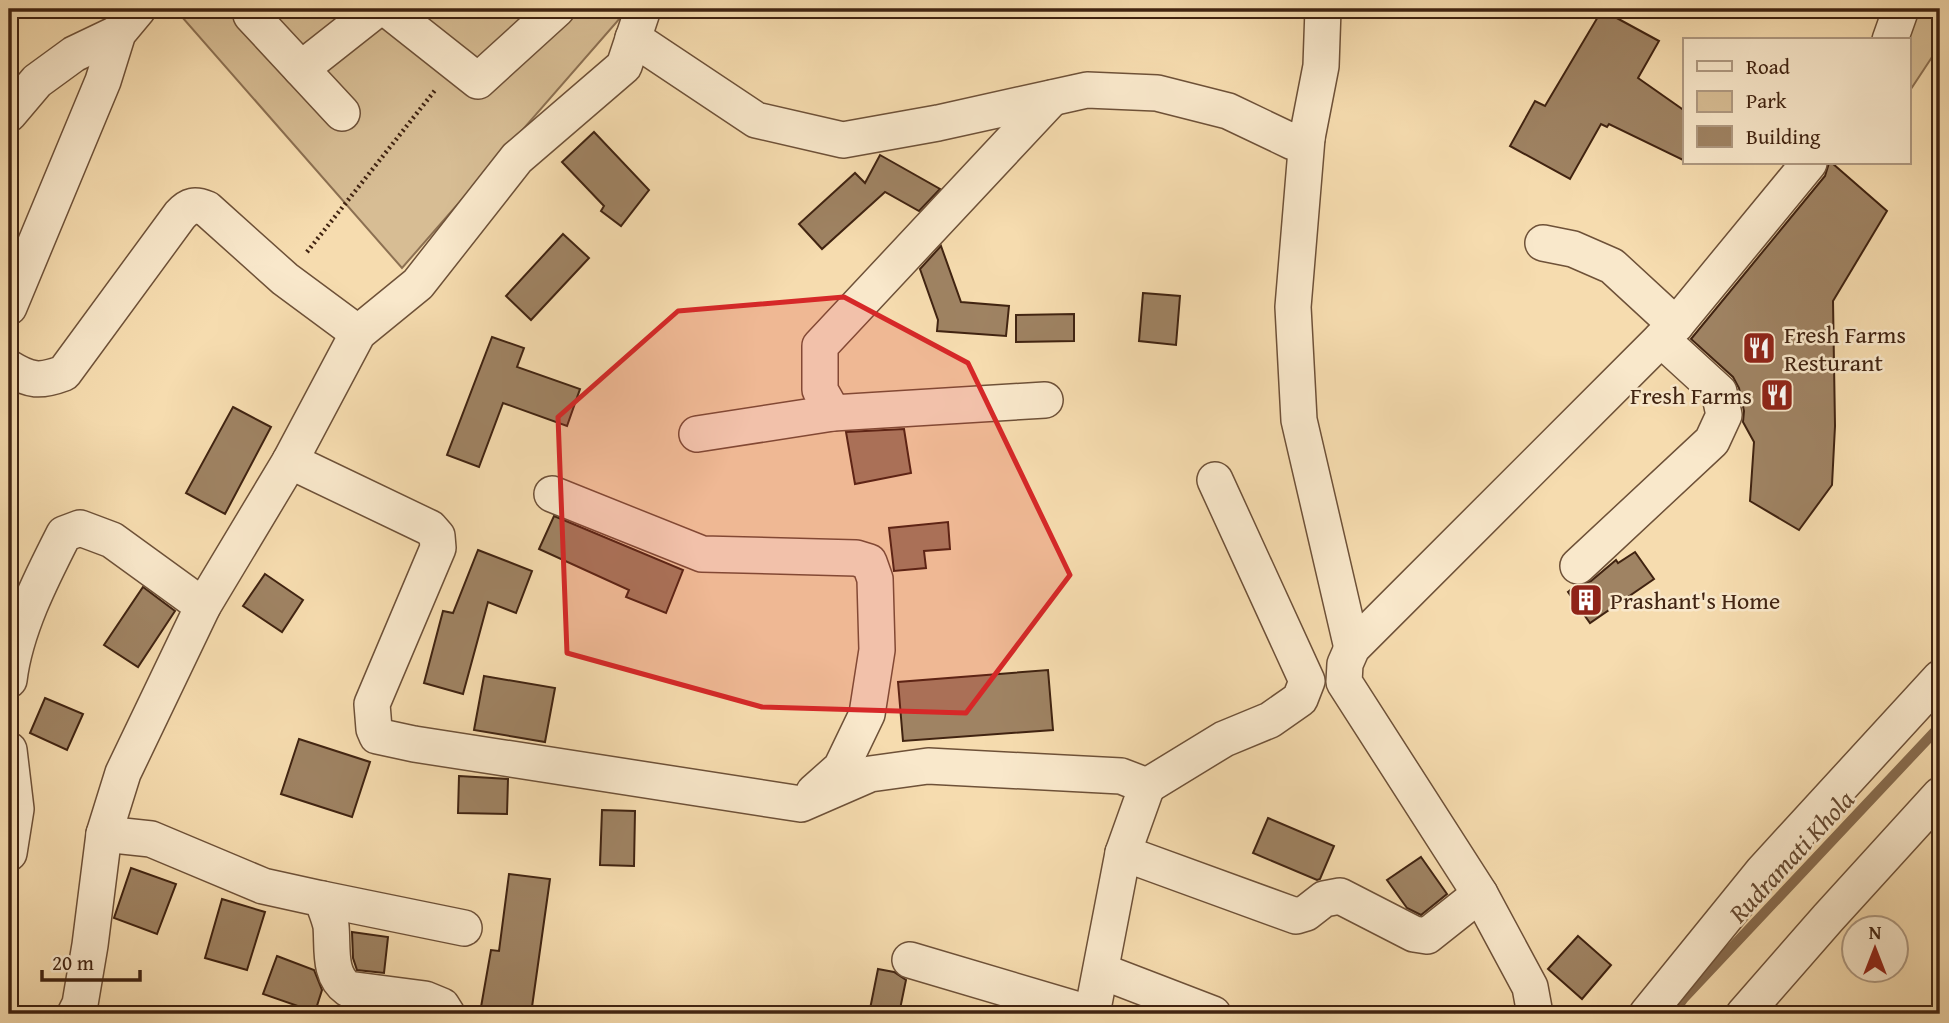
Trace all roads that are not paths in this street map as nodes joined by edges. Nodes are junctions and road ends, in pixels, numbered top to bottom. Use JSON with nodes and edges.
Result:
{"nodes":[{"id":1,"x":377,"y":9,"type":"edge"},
{"id":2,"x":387,"y":9,"type":"edge"},
{"id":3,"x":556,"y":9,"type":"edge"},
{"id":4,"x":1323,"y":9,"type":"edge"},
{"id":5,"x":1901,"y":9,"type":"edge"},
{"id":6,"x":251,"y":15,"type":"dead end"},
{"id":7,"x":128,"y":21,"type":"edge"},
{"id":8,"x":638,"y":24,"type":"edge"},
{"id":9,"x":1891,"y":38,"type":"edge"},
{"id":10,"x":301,"y":69,"type":"junction"},
{"id":11,"x":1052,"y":98,"type":"junction"},
{"id":12,"x":342,"y":113,"type":"dead end"},
{"id":13,"x":9,"y":114,"type":"edge"},
{"id":14,"x":1307,"y":138,"type":"junction"},
{"id":15,"x":1808,"y":164,"type":"edge"},
{"id":16,"x":1543,"y":243,"type":"dead end"},
{"id":17,"x":9,"y":307,"type":"edge"},
{"id":18,"x":1669,"y":332,"type":"junction"},
{"id":19,"x":358,"y":333,"type":"junction"},
{"id":20,"x":9,"y":368,"type":"edge"},
{"id":21,"x":1045,"y":400,"type":"dead end"},
{"id":22,"x":833,"y":412,"type":"junction"},
{"id":23,"x":697,"y":434,"type":"dead end"},
{"id":24,"x":290,"y":461,"type":"junction"},
{"id":25,"x":1215,"y":480,"type":"dead end"},
{"id":26,"x":552,"y":494,"type":"dead end"},
{"id":27,"x":1578,"y":566,"type":"dead end"},
{"id":28,"x":203,"y":606,"type":"junction"},
{"id":29,"x":1352,"y":648,"type":"junction"},
{"id":30,"x":1940,"y":678,"type":"edge"},
{"id":31,"x":9,"y":680,"type":"edge"},
{"id":32,"x":9,"y":750,"type":"edge"},
{"id":33,"x":1147,"y":786,"type":"junction"},
{"id":34,"x":1940,"y":795,"type":"edge"},
{"id":35,"x":801,"y":803,"type":"junction"},
{"id":36,"x":104,"y":834,"type":"junction"},
{"id":37,"x":9,"y":853,"type":"edge"},
{"id":38,"x":1123,"y":853,"type":"junction"},
{"id":39,"x":1480,"y":894,"type":"junction"},
{"id":40,"x":322,"y":899,"type":"junction"},
{"id":41,"x":464,"y":928,"type":"dead end"},
{"id":42,"x":909,"y":960,"type":"dead end"},
{"id":43,"x":1101,"y":971,"type":"junction"},
{"id":44,"x":75,"y":1014,"type":"edge"},
{"id":45,"x":447,"y":1014,"type":"edge"},
{"id":46,"x":1092,"y":1014,"type":"edge"},
{"id":47,"x":1213,"y":1014,"type":"edge"},
{"id":48,"x":1535,"y":1014,"type":"edge"},
{"id":49,"x":1647,"y":1014,"type":"edge"},
{"id":50,"x":1744,"y":1014,"type":"edge"}],
"edges":[{"from":1,"to":10,"type":"street"},
{"from":2,"to":3,"type":"street"},
{"from":4,"to":14,"type":"street"},
{"from":5,"to":9,"type":"street"},
{"from":6,"to":10,"type":"street"},
{"from":7,"to":13,"type":"street"},
{"from":7,"to":17,"type":"street"},
{"from":8,"to":11,"type":"street"},
{"from":8,"to":19,"type":"street"},
{"from":10,"to":12,"type":"street"},
{"from":11,"to":14,"type":"street"},
{"from":11,"to":22,"type":"street"},
{"from":14,"to":29,"type":"street"},
{"from":15,"to":18,"type":"street"},
{"from":16,"to":18,"type":"street"},
{"from":18,"to":27,"type":"street"},
{"from":18,"to":29,"type":"street"},
{"from":19,"to":20,"type":"street"},
{"from":19,"to":24,"type":"street"},
{"from":21,"to":22,"type":"street"},
{"from":22,"to":23,"type":"street"},
{"from":24,"to":28,"type":"street"},
{"from":24,"to":35,"type":"street"},
{"from":25,"to":33,"type":"street"},
{"from":26,"to":35,"type":"street"},
{"from":28,"to":31,"type":"street"},
{"from":28,"to":36,"type":"street"},
{"from":29,"to":39,"type":"street"},
{"from":30,"to":49,"type":"street"},
{"from":32,"to":37,"type":"street"},
{"from":33,"to":35,"type":"street"},
{"from":33,"to":38,"type":"street"},
{"from":34,"to":50,"type":"street"},
{"from":36,"to":40,"type":"street"},
{"from":36,"to":44,"type":"street"},
{"from":38,"to":39,"type":"street"},
{"from":38,"to":43,"type":"street"},
{"from":39,"to":48,"type":"street"},
{"from":40,"to":41,"type":"street"},
{"from":40,"to":45,"type":"street"},
{"from":42,"to":46,"type":"street"},
{"from":43,"to":46,"type":"street"},
{"from":43,"to":47,"type":"street"}]}
